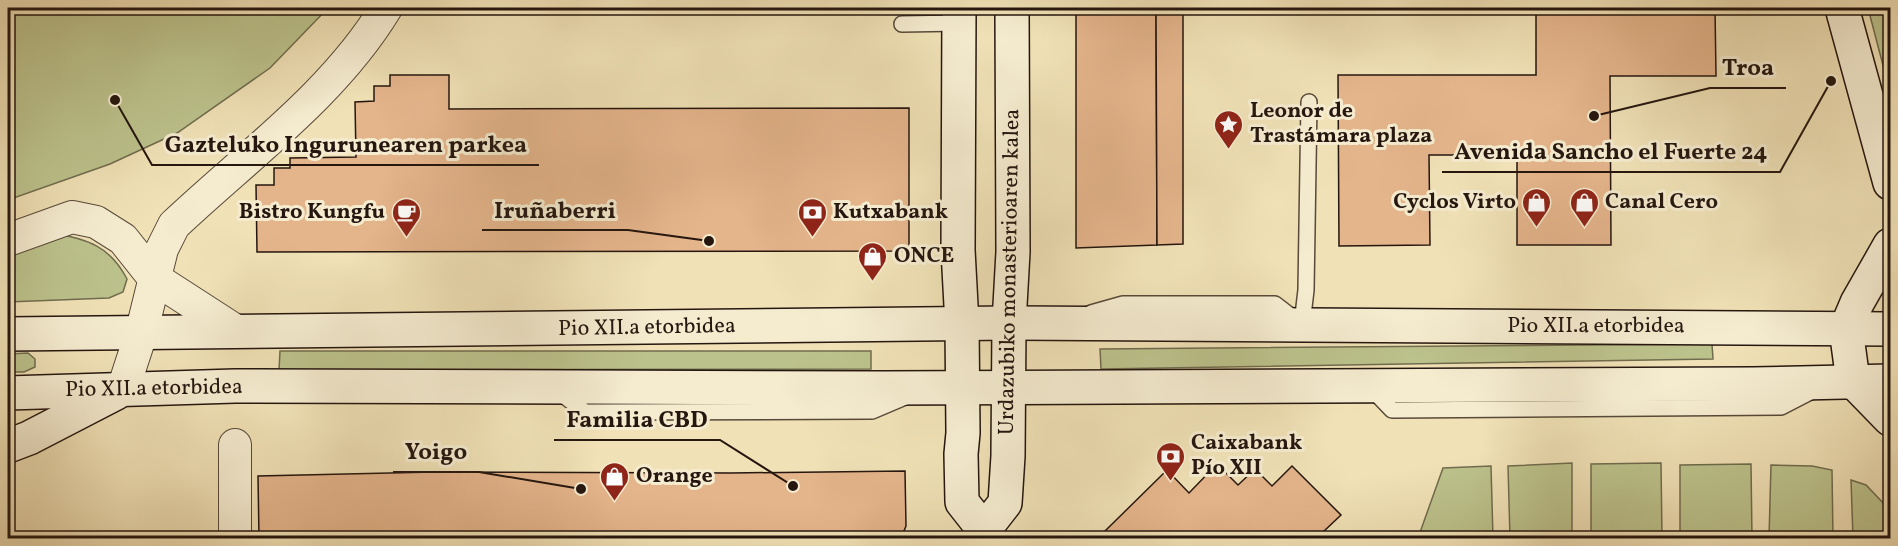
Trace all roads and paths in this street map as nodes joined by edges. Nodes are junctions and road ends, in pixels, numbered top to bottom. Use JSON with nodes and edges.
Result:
{"nodes":[{"id":1,"x":386,"y":8,"type":"edge"},
{"id":2,"x":1012,"y":8,"type":"edge"},
{"id":3,"x":1842,"y":8,"type":"edge"},
{"id":4,"x":959,"y":15,"type":"edge"},
{"id":5,"x":902,"y":24,"type":"dead end"},
{"id":6,"x":1309,"y":102,"type":"dead end"},
{"id":7,"x":1890,"y":183,"type":"edge"},
{"id":8,"x":8,"y":240,"type":"edge"},
{"id":9,"x":1890,"y":245,"type":"edge"},
{"id":10,"x":154,"y":278,"type":"junction"},
{"id":11,"x":1009,"y":323,"type":"junction"},
{"id":12,"x":962,"y":324,"type":"junction"},
{"id":13,"x":1302,"y":324,"type":"junction"},
{"id":14,"x":1846,"y":329,"type":"junction"},
{"id":15,"x":1890,"y":329,"type":"edge"},
{"id":16,"x":237,"y":331,"type":"junction"},
{"id":17,"x":8,"y":334,"type":"edge"},
{"id":18,"x":141,"y":334,"type":"junction"},
{"id":19,"x":1841,"y":381,"type":"junction"},
{"id":20,"x":1890,"y":381,"type":"edge"},
{"id":21,"x":1008,"y":386,"type":"junction"},
{"id":22,"x":962,"y":387,"type":"junction"},
{"id":23,"x":123,"y":389,"type":"junction"},
{"id":24,"x":8,"y":393,"type":"edge"},
{"id":25,"x":1890,"y":419,"type":"edge"},
{"id":26,"x":235,"y":445,"type":"dead end"},
{"id":27,"x":8,"y":446,"type":"edge"},
{"id":28,"x":983,"y":534,"type":"edge"},
{"id":29,"x":235,"y":538,"type":"edge"}],
"edges":[{"from":1,"to":10,"type":"street"},
{"from":2,"to":11,"type":"main road","name":"Urdazubiko monasterioaren kalea"},
{"from":3,"to":7,"type":"main road"},
{"from":4,"to":5,"type":"lane"},
{"from":4,"to":12,"type":"main road","name":"Urdazubiko monasterioaren kalea"},
{"from":6,"to":13,"type":"lane"},
{"from":8,"to":10,"type":"street"},
{"from":9,"to":14,"type":"main road"},
{"from":10,"to":16,"type":"street"},
{"from":10,"to":18,"type":"street"},
{"from":11,"to":12,"type":"main road","name":"Pio XII.a etorbidea"},
{"from":11,"to":13,"type":"main road","name":"Pio XII.a etorbidea"},
{"from":11,"to":21,"type":"main road","name":"Urdazubiko monasterioaren kalea"},
{"from":12,"to":16,"type":"main road","name":"Pio XII.a etorbidea"},
{"from":12,"to":22,"type":"main road","name":"Urdazubiko monasterioaren kalea"},
{"from":13,"to":14,"type":"main road","name":"Pio XII.a etorbidea"},
{"from":14,"to":15,"type":"main road","name":"Pio XII.a etorbidea"},
{"from":14,"to":19,"type":"main road"},
{"from":16,"to":18,"type":"main road","name":"Pio XII.a etorbidea"},
{"from":17,"to":18,"type":"main road","name":"Pio XII.a etorbidea"},
{"from":18,"to":23,"type":"street"},
{"from":19,"to":20,"type":"main road","name":"Pio XII.a etorbidea"},
{"from":19,"to":21,"type":"main road","name":"Pio XII.a etorbidea"},
{"from":19,"to":25,"type":"main road"},
{"from":21,"to":22,"type":"main road","name":"Pio XII.a etorbidea"},
{"from":21,"to":28,"type":"main road","name":"Urdazubiko monasterioaren kalea"},
{"from":22,"to":23,"type":"main road","name":"Pio XII.a etorbidea"},
{"from":22,"to":28,"type":"main road","name":"Urdazubiko monasterioaren kalea"},
{"from":23,"to":24,"type":"main road","name":"Pio XII.a etorbidea"},
{"from":23,"to":27,"type":"main road"},
{"from":26,"to":29,"type":"street"}]}
